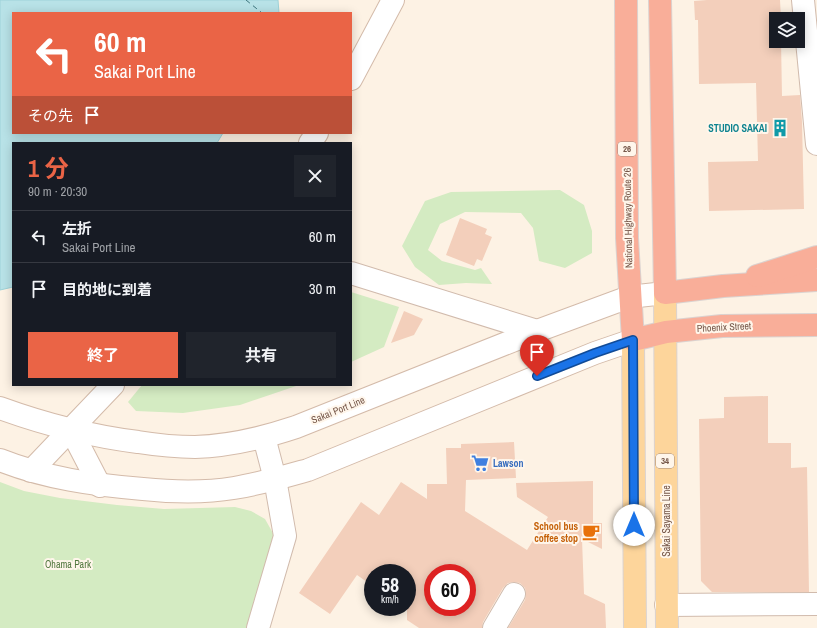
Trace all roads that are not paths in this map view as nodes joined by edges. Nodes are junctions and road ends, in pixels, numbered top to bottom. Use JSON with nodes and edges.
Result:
{"nodes":[{"id":1,"x":393,"y":0,"type":"edge"},
{"id":2,"x":626,"y":0,"type":"edge"},
{"id":3,"x":660,"y":0,"type":"edge"},
{"id":4,"x":803,"y":0,"type":"edge"},
{"id":5,"x":352,"y":77,"type":"edge"},
{"id":6,"x":817,"y":144,"type":"edge"},
{"id":7,"x":817,"y":257,"type":"edge"},
{"id":8,"x":352,"y":273,"type":"edge"},
{"id":9,"x":817,"y":280,"type":"edge"},
{"id":10,"x":723,"y":286,"type":"junction"},
{"id":11,"x":665,"y":293,"type":"junction"},
{"id":12,"x":629,"y":297,"type":"junction"},
{"id":13,"x":817,"y":326,"type":"edge"},
{"id":14,"x":537,"y":331,"type":"junction"},
{"id":15,"x":666,"y":332,"type":"junction"},
{"id":16,"x":633,"y":340,"type":"junction"},
{"id":17,"x":112,"y":386,"type":"edge"},
{"id":18,"x":0,"y":408,"type":"edge"},
{"id":19,"x":71,"y":430,"type":"junction"},
{"id":20,"x":264,"y":437,"type":"junction"},
{"id":21,"x":0,"y":460,"type":"edge"},
{"id":22,"x":31,"y":471,"type":"junction"},
{"id":23,"x":276,"y":479,"type":"junction"},
{"id":24,"x":100,"y":486,"type":"junction"},
{"id":25,"x":514,"y":594,"type":"dead end"},
{"id":26,"x":817,"y":604,"type":"edge"},
{"id":27,"x":666,"y":605,"type":"junction"},
{"id":28,"x":258,"y":628,"type":"edge"},
{"id":29,"x":494,"y":628,"type":"edge"},
{"id":30,"x":635,"y":628,"type":"edge"},
{"id":31,"x":666,"y":628,"type":"edge"}],
"edges":[{"from":1,"to":5,"type":"main road"},
{"from":2,"to":12,"type":"highway","name":"National Highway Route 26","number":"26"},
{"from":3,"to":11,"type":"highway"},
{"from":4,"to":6,"type":"main road"},
{"from":7,"to":10,"type":"highway"},
{"from":8,"to":14,"type":"main road"},
{"from":9,"to":10,"type":"highway"},
{"from":10,"to":11,"type":"highway"},
{"from":11,"to":12,"type":"main road","name":"Sakai Port Line"},
{"from":11,"to":15,"type":"main road","name":"Sakai Sayama Line","number":"34"},
{"from":12,"to":14,"type":"main road","name":"Sakai Port Line"},
{"from":12,"to":16,"type":"highway","name":"National Highway Route 26","number":"26"},
{"from":13,"to":15,"type":"highway","name":"Phoenix Street"},
{"from":14,"to":20,"type":"main road","name":"Sakai Port Line"},
{"from":15,"to":16,"type":"highway","name":"Phoenix Street"},
{"from":15,"to":27,"type":"main road","name":"Sakai Sayama Line","number":"34"},
{"from":16,"to":23,"type":"main road"},
{"from":16,"to":30,"type":"main road"},
{"from":17,"to":19,"type":"main road"},
{"from":18,"to":19,"type":"main road","name":"Sakai Port Line"},
{"from":19,"to":20,"type":"main road","name":"Sakai Port Line"},
{"from":19,"to":22,"type":"main road"},
{"from":19,"to":24,"type":"main road"},
{"from":20,"to":23,"type":"main road"},
{"from":21,"to":22,"type":"main road"},
{"from":22,"to":24,"type":"main road"},
{"from":23,"to":24,"type":"main road"},
{"from":23,"to":28,"type":"main road"},
{"from":25,"to":29,"type":"main road"},
{"from":26,"to":27,"type":"main road"},
{"from":27,"to":31,"type":"main road","name":"Sakai Sayama Line","number":"34"}]}
